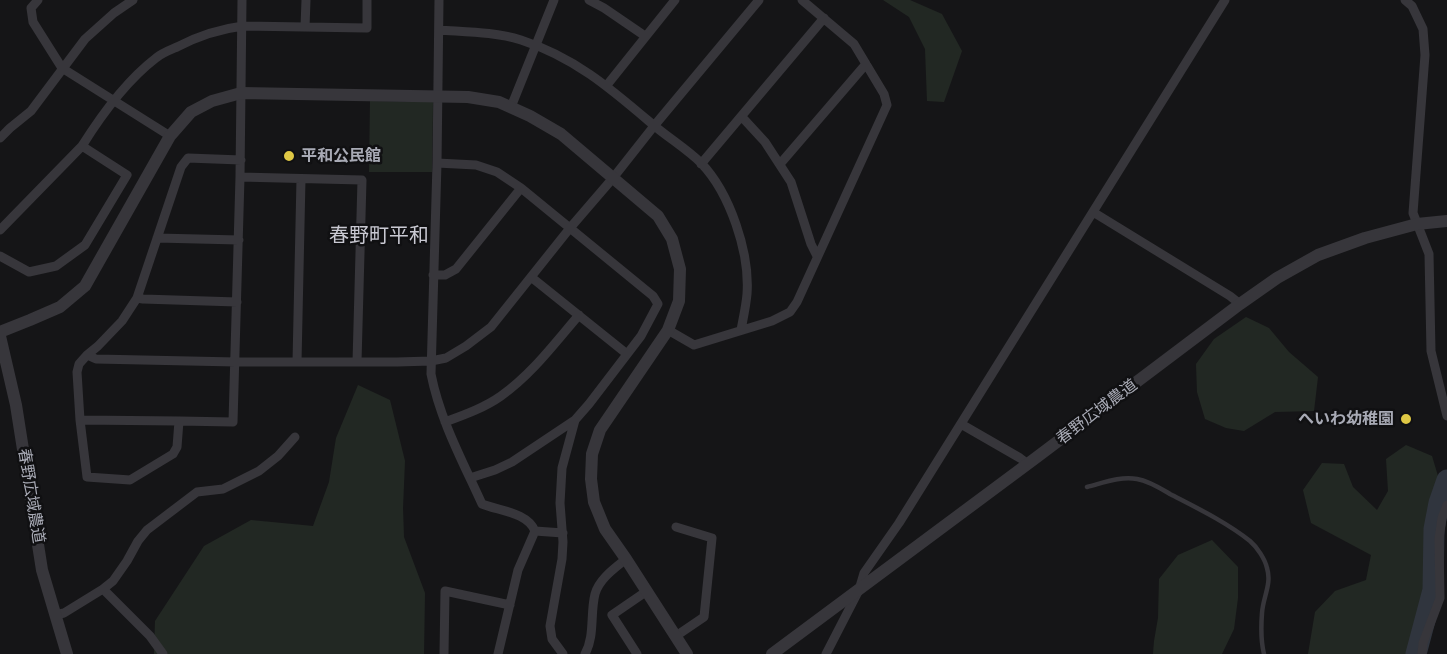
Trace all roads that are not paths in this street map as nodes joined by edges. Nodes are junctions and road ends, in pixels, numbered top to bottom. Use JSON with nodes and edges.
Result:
{"nodes":[{"id":1,"x":39,"y":0,"type":"edge"},
{"id":2,"x":133,"y":0,"type":"edge"},
{"id":3,"x":242,"y":0,"type":"edge"},
{"id":4,"x":306,"y":0,"type":"edge"},
{"id":5,"x":367,"y":0,"type":"edge"},
{"id":6,"x":439,"y":0,"type":"edge"},
{"id":7,"x":554,"y":0,"type":"edge"},
{"id":8,"x":589,"y":0,"type":"edge"},
{"id":9,"x":675,"y":0,"type":"edge"},
{"id":10,"x":759,"y":0,"type":"edge"},
{"id":11,"x":802,"y":0,"type":"edge"},
{"id":12,"x":1225,"y":0,"type":"edge"},
{"id":13,"x":1405,"y":0,"type":"edge"},
{"id":14,"x":824,"y":18,"type":"junction"},
{"id":15,"x":243,"y":26,"type":"junction"},
{"id":16,"x":305,"y":27,"type":"junction"},
{"id":17,"x":439,"y":30,"type":"junction"},
{"id":18,"x":645,"y":36,"type":"junction"},
{"id":19,"x":536,"y":45,"type":"junction"},
{"id":20,"x":866,"y":64,"type":"junction"},
{"id":21,"x":62,"y":68,"type":"junction"},
{"id":22,"x":607,"y":85,"type":"junction"},
{"id":23,"x":242,"y":93,"type":"junction"},
{"id":24,"x":437,"y":97,"type":"junction"},
{"id":25,"x":114,"y":102,"type":"junction"},
{"id":26,"x":511,"y":107,"type":"junction"},
{"id":27,"x":742,"y":117,"type":"junction"},
{"id":28,"x":654,"y":126,"type":"junction"},
{"id":29,"x":170,"y":136,"type":"junction"},
{"id":30,"x":0,"y":138,"type":"edge"},
{"id":31,"x":82,"y":146,"type":"junction"},
{"id":32,"x":241,"y":160,"type":"junction"},
{"id":33,"x":437,"y":163,"type":"junction"},
{"id":34,"x":701,"y":164,"type":"junction"},
{"id":35,"x":780,"y":164,"type":"junction"},
{"id":36,"x":240,"y":177,"type":"junction"},
{"id":37,"x":302,"y":178,"type":"junction"},
{"id":38,"x":614,"y":178,"type":"junction"},
{"id":39,"x":521,"y":188,"type":"junction"},
{"id":40,"x":1093,"y":212,"type":"junction"},
{"id":41,"x":1447,"y":221,"type":"edge"},
{"id":42,"x":1417,"y":224,"type":"junction"},
{"id":43,"x":570,"y":228,"type":"junction"},
{"id":44,"x":0,"y":230,"type":"edge"},
{"id":45,"x":157,"y":238,"type":"junction"},
{"id":46,"x":239,"y":240,"type":"junction"},
{"id":47,"x":0,"y":256,"type":"edge"},
{"id":48,"x":817,"y":256,"type":"junction"},
{"id":49,"x":433,"y":275,"type":"junction"},
{"id":50,"x":531,"y":277,"type":"junction"},
{"id":51,"x":137,"y":298,"type":"junction"},
{"id":52,"x":237,"y":302,"type":"junction"},
{"id":53,"x":1240,"y":304,"type":"junction"},
{"id":54,"x":579,"y":315,"type":"junction"},
{"id":55,"x":668,"y":330,"type":"junction"},
{"id":56,"x":741,"y":330,"type":"junction"},
{"id":57,"x":0,"y":332,"type":"edge"},
{"id":58,"x":0,"y":336,"type":"edge"},
{"id":59,"x":627,"y":354,"type":"junction"},
{"id":60,"x":87,"y":355,"type":"junction"},
{"id":61,"x":431,"y":361,"type":"junction"},
{"id":62,"x":236,"y":362,"type":"junction"},
{"id":63,"x":297,"y":362,"type":"junction"},
{"id":64,"x":357,"y":362,"type":"junction"},
{"id":65,"x":1447,"y":416,"type":"edge"},
{"id":66,"x":80,"y":420,"type":"junction"},
{"id":67,"x":575,"y":420,"type":"junction"},
{"id":68,"x":179,"y":421,"type":"junction"},
{"id":69,"x":446,"y":422,"type":"junction"},
{"id":70,"x":961,"y":424,"type":"junction"},
{"id":71,"x":295,"y":437,"type":"dead end"},
{"id":72,"x":1028,"y":464,"type":"junction"},
{"id":73,"x":470,"y":478,"type":"junction"},
{"id":74,"x":1087,"y":487,"type":"dead end"},
{"id":75,"x":1447,"y":505,"type":"edge"},
{"id":76,"x":676,"y":527,"type":"dead end"},
{"id":77,"x":535,"y":531,"type":"junction"},
{"id":78,"x":562,"y":533,"type":"junction"},
{"id":79,"x":626,"y":559,"type":"junction"},
{"id":80,"x":103,"y":590,"type":"junction"},
{"id":81,"x":859,"y":590,"type":"junction"},
{"id":82,"x":647,"y":591,"type":"junction"},
{"id":83,"x":1444,"y":599,"type":"edge"},
{"id":84,"x":510,"y":605,"type":"junction"},
{"id":85,"x":55,"y":615,"type":"junction"},
{"id":86,"x":676,"y":636,"type":"junction"},
{"id":87,"x":67,"y":654,"type":"edge"},
{"id":88,"x":163,"y":654,"type":"edge"},
{"id":89,"x":444,"y":654,"type":"edge"},
{"id":90,"x":498,"y":654,"type":"edge"},
{"id":91,"x":562,"y":654,"type":"edge"},
{"id":92,"x":585,"y":654,"type":"edge"},
{"id":93,"x":637,"y":654,"type":"edge"},
{"id":94,"x":687,"y":654,"type":"edge"},
{"id":95,"x":772,"y":654,"type":"edge"},
{"id":96,"x":826,"y":654,"type":"edge"},
{"id":97,"x":1264,"y":654,"type":"edge"},
{"id":98,"x":1422,"y":654,"type":"edge"}],
"edges":[{"from":1,"to":21,"type":"street"},
{"from":2,"to":21,"type":"street"},
{"from":3,"to":15,"type":"street"},
{"from":4,"to":16,"type":"street"},
{"from":5,"to":16,"type":"street"},
{"from":6,"to":17,"type":"street"},
{"from":7,"to":19,"type":"street"},
{"from":8,"to":18,"type":"street"},
{"from":9,"to":18,"type":"street"},
{"from":10,"to":28,"type":"street"},
{"from":11,"to":14,"type":"street"},
{"from":12,"to":40,"type":"street"},
{"from":13,"to":42,"type":"street"},
{"from":14,"to":20,"type":"street"},
{"from":14,"to":27,"type":"street"},
{"from":15,"to":16,"type":"street"},
{"from":15,"to":23,"type":"street"},
{"from":15,"to":25,"type":"street"},
{"from":17,"to":19,"type":"street"},
{"from":17,"to":24,"type":"street"},
{"from":18,"to":22,"type":"street"},
{"from":19,"to":22,"type":"street"},
{"from":19,"to":26,"type":"street"},
{"from":20,"to":35,"type":"street"},
{"from":20,"to":48,"type":"street"},
{"from":21,"to":25,"type":"street"},
{"from":21,"to":30,"type":"street"},
{"from":22,"to":28,"type":"street"},
{"from":23,"to":24,"type":"street"},
{"from":23,"to":29,"type":"street"},
{"from":23,"to":32,"type":"street"},
{"from":24,"to":26,"type":"street"},
{"from":24,"to":33,"type":"street"},
{"from":25,"to":29,"type":"street"},
{"from":25,"to":31,"type":"street"},
{"from":26,"to":38,"type":"street"},
{"from":27,"to":34,"type":"street"},
{"from":27,"to":35,"type":"street"},
{"from":28,"to":34,"type":"street"},
{"from":28,"to":38,"type":"street"},
{"from":29,"to":57,"type":"street"},
{"from":31,"to":44,"type":"street"},
{"from":31,"to":47,"type":"street"},
{"from":32,"to":36,"type":"street"},
{"from":32,"to":45,"type":"street"},
{"from":33,"to":39,"type":"street"},
{"from":33,"to":49,"type":"street"},
{"from":34,"to":56,"type":"street"},
{"from":35,"to":48,"type":"street"},
{"from":36,"to":37,"type":"street"},
{"from":36,"to":46,"type":"street"},
{"from":37,"to":63,"type":"street"},
{"from":37,"to":64,"type":"street"},
{"from":38,"to":43,"type":"street"},
{"from":38,"to":55,"type":"street"},
{"from":39,"to":43,"type":"street"},
{"from":39,"to":49,"type":"street"},
{"from":40,"to":53,"type":"street"},
{"from":40,"to":70,"type":"street"},
{"from":41,"to":42,"type":"street","name":"春野広域農道"},
{"from":42,"to":53,"type":"street","name":"春野広域農道"},
{"from":42,"to":65,"type":"street"},
{"from":43,"to":50,"type":"street"},
{"from":43,"to":59,"type":"street"},
{"from":45,"to":46,"type":"street"},
{"from":45,"to":51,"type":"street"},
{"from":46,"to":52,"type":"street"},
{"from":48,"to":56,"type":"street"},
{"from":49,"to":61,"type":"street"},
{"from":50,"to":54,"type":"street"},
{"from":50,"to":61,"type":"street"},
{"from":51,"to":52,"type":"street"},
{"from":51,"to":60,"type":"street"},
{"from":52,"to":62,"type":"street"},
{"from":53,"to":72,"type":"street","name":"春野広域農道"},
{"from":54,"to":59,"type":"street"},
{"from":54,"to":69,"type":"street"},
{"from":55,"to":56,"type":"street"},
{"from":55,"to":79,"type":"street"},
{"from":58,"to":85,"type":"street","name":"春野広域農道"},
{"from":59,"to":67,"type":"street"},
{"from":60,"to":62,"type":"street"},
{"from":60,"to":66,"type":"street"},
{"from":61,"to":64,"type":"street"},
{"from":61,"to":69,"type":"street"},
{"from":62,"to":63,"type":"street"},
{"from":62,"to":68,"type":"street"},
{"from":63,"to":64,"type":"street"},
{"from":66,"to":68,"type":"street"},
{"from":66,"to":68,"type":"street"},
{"from":67,"to":73,"type":"street"},
{"from":67,"to":78,"type":"street"},
{"from":69,"to":73,"type":"street"},
{"from":70,"to":72,"type":"street"},
{"from":70,"to":81,"type":"street"},
{"from":71,"to":80,"type":"street"},
{"from":72,"to":81,"type":"street","name":"春野広域農道"},
{"from":73,"to":77,"type":"street"},
{"from":74,"to":97,"type":"lane"},
{"from":75,"to":83,"type":"street"},
{"from":76,"to":86,"type":"street"},
{"from":77,"to":78,"type":"street"},
{"from":77,"to":84,"type":"street"},
{"from":78,"to":91,"type":"street"},
{"from":79,"to":82,"type":"street"},
{"from":79,"to":92,"type":"street"},
{"from":80,"to":85,"type":"street"},
{"from":80,"to":88,"type":"street"},
{"from":81,"to":95,"type":"street","name":"春野広域農道"},
{"from":81,"to":96,"type":"street"},
{"from":82,"to":86,"type":"street"},
{"from":82,"to":93,"type":"street"},
{"from":83,"to":98,"type":"street"},
{"from":84,"to":89,"type":"street"},
{"from":84,"to":90,"type":"street"},
{"from":85,"to":87,"type":"street","name":"春野広域農道"},
{"from":86,"to":94,"type":"street"}]}
